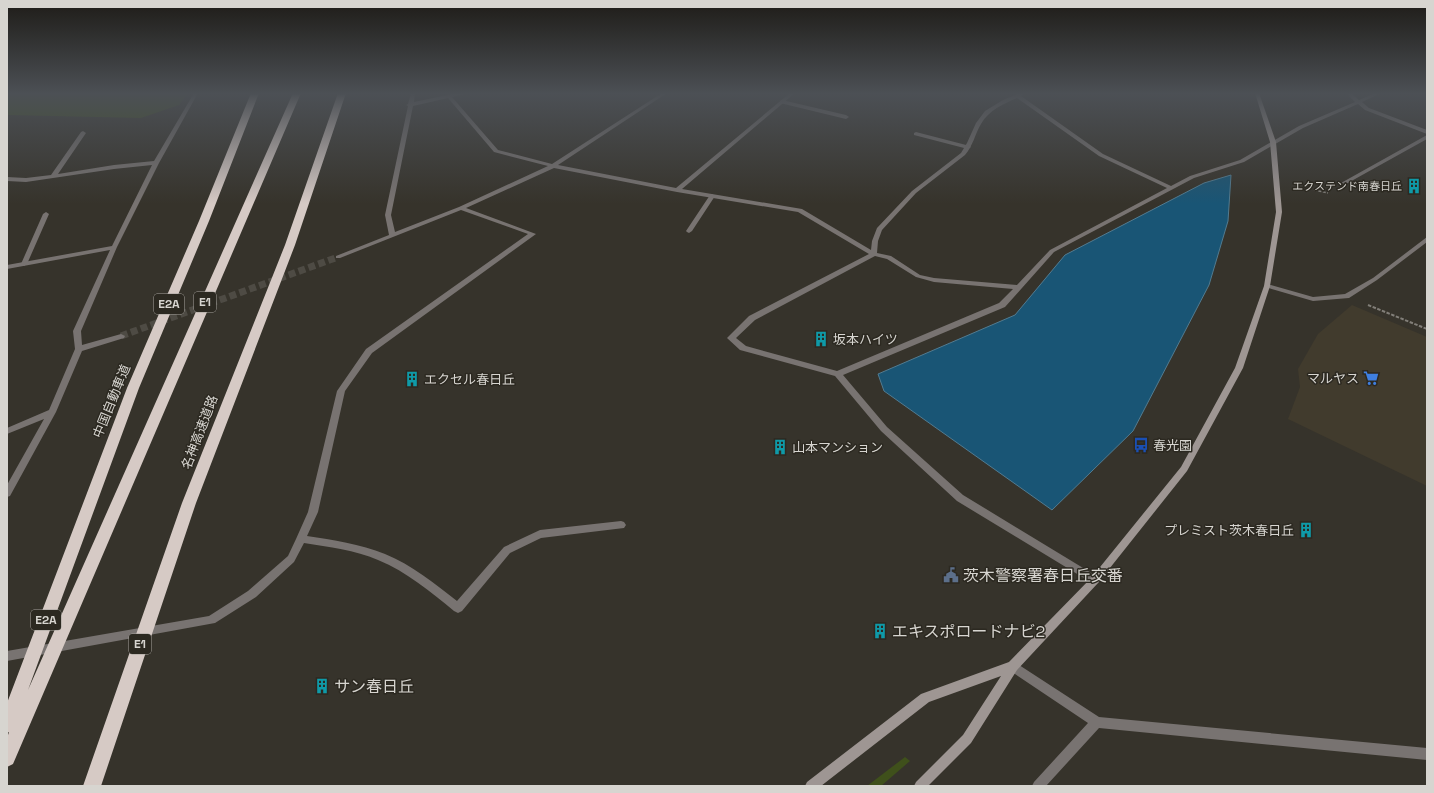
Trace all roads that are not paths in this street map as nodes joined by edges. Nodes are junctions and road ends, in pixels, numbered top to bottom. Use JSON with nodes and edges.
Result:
{"nodes":[{"id":1,"x":175,"y":130,"type":"edge"},
{"id":2,"x":240,"y":130,"type":"edge"},
{"id":3,"x":281,"y":130,"type":"edge"},
{"id":4,"x":329,"y":130,"type":"edge"},
{"id":5,"x":404,"y":130,"type":"edge"},
{"id":6,"x":478,"y":130,"type":"edge"},
{"id":7,"x":608,"y":130,"type":"edge"},
{"id":8,"x":749,"y":130,"type":"edge"},
{"id":9,"x":976,"y":130,"type":"edge"},
{"id":10,"x":1066,"y":130,"type":"edge"},
{"id":11,"x":1269,"y":130,"type":"edge"},
{"id":12,"x":1295,"y":130,"type":"edge"},
{"id":13,"x":83,"y":133,"type":"dead end"},
{"id":14,"x":916,"y":134,"type":"dead end"},
{"id":15,"x":1427,"y":137,"type":"edge"},
{"id":16,"x":1273,"y":142,"type":"junction"},
{"id":17,"x":968,"y":147,"type":"junction"},
{"id":18,"x":156,"y":163,"type":"junction"},
{"id":19,"x":552,"y":166,"type":"junction"},
{"id":20,"x":53,"y":176,"type":"junction"},
{"id":21,"x":7,"y":178,"type":"edge"},
{"id":22,"x":1344,"y":183,"type":"dead end"},
{"id":23,"x":1171,"y":188,"type":"junction"},
{"id":24,"x":677,"y":190,"type":"junction"},
{"id":25,"x":712,"y":196,"type":"junction"},
{"id":26,"x":461,"y":208,"type":"junction"},
{"id":27,"x":46,"y":214,"type":"dead end"},
{"id":28,"x":690,"y":231,"type":"dead end"},
{"id":29,"x":392,"y":235,"type":"junction"},
{"id":30,"x":1427,"y":239,"type":"edge"},
{"id":31,"x":114,"y":247,"type":"junction"},
{"id":32,"x":874,"y":254,"type":"junction"},
{"id":33,"x":338,"y":257,"type":"tunnel mouth"},
{"id":34,"x":24,"y":264,"type":"junction"},
{"id":35,"x":7,"y":267,"type":"edge"},
{"id":36,"x":1267,"y":286,"type":"junction"},
{"id":37,"x":1019,"y":287,"type":"junction"},
{"id":38,"x":120,"y":336,"type":"tunnel mouth"},
{"id":39,"x":79,"y":349,"type":"junction"},
{"id":40,"x":838,"y":374,"type":"junction"},
{"id":41,"x":52,"y":412,"type":"junction"},
{"id":42,"x":7,"y":431,"type":"edge"},
{"id":43,"x":7,"y":493,"type":"edge"},
{"id":44,"x":621,"y":525,"type":"dead end"},
{"id":45,"x":301,"y":539,"type":"junction"},
{"id":46,"x":1095,"y":580,"type":"junction"},
{"id":47,"x":7,"y":656,"type":"edge"},
{"id":48,"x":1013,"y":666,"type":"junction"},
{"id":49,"x":1097,"y":722,"type":"junction"},
{"id":50,"x":7,"y":725,"type":"edge"},
{"id":51,"x":1427,"y":754,"type":"edge"},
{"id":52,"x":7,"y":758,"type":"edge"},
{"id":53,"x":92,"y":786,"type":"edge"},
{"id":54,"x":811,"y":786,"type":"edge"},
{"id":55,"x":920,"y":786,"type":"edge"},
{"id":56,"x":1038,"y":786,"type":"edge"}],
"edges":[{"from":1,"to":18,"type":"street"},
{"from":2,"to":50,"type":"highway","name":"中国自動車道","number":"E2A"},
{"from":3,"to":52,"type":"highway","number":"E1"},
{"from":4,"to":53,"type":"highway","name":"名神高速道路","number":"E1"},
{"from":5,"to":29,"type":"street"},
{"from":6,"to":19,"type":"street"},
{"from":7,"to":19,"type":"street"},
{"from":8,"to":24,"type":"street"},
{"from":9,"to":17,"type":"street"},
{"from":10,"to":23,"type":"street"},
{"from":11,"to":16,"type":"main road"},
{"from":12,"to":16,"type":"street"},
{"from":13,"to":20,"type":"street"},
{"from":14,"to":17,"type":"street"},
{"from":15,"to":22,"type":"street"},
{"from":16,"to":23,"type":"street"},
{"from":16,"to":36,"type":"main road"},
{"from":17,"to":32,"type":"street"},
{"from":18,"to":20,"type":"street"},
{"from":18,"to":31,"type":"street"},
{"from":19,"to":24,"type":"street"},
{"from":19,"to":26,"type":"street"},
{"from":20,"to":21,"type":"street"},
{"from":23,"to":37,"type":"street"},
{"from":24,"to":25,"type":"street"},
{"from":25,"to":28,"type":"street"},
{"from":25,"to":32,"type":"street"},
{"from":26,"to":29,"type":"street"},
{"from":26,"to":45,"type":"street"},
{"from":27,"to":34,"type":"street"},
{"from":29,"to":33,"type":"street"},
{"from":30,"to":36,"type":"street"},
{"from":31,"to":34,"type":"street"},
{"from":31,"to":39,"type":"street"},
{"from":32,"to":37,"type":"street"},
{"from":32,"to":40,"type":"street"},
{"from":34,"to":35,"type":"street"},
{"from":36,"to":46,"type":"main road"},
{"from":37,"to":40,"type":"street"},
{"from":38,"to":39,"type":"street"},
{"from":39,"to":41,"type":"street"},
{"from":40,"to":46,"type":"street"},
{"from":41,"to":42,"type":"street"},
{"from":41,"to":43,"type":"street"},
{"from":44,"to":45,"type":"street"},
{"from":45,"to":47,"type":"street"},
{"from":46,"to":48,"type":"main road"},
{"from":48,"to":49,"type":"street"},
{"from":48,"to":54,"type":"main road"},
{"from":48,"to":55,"type":"main road"},
{"from":49,"to":51,"type":"street"},
{"from":49,"to":56,"type":"street"}]}
